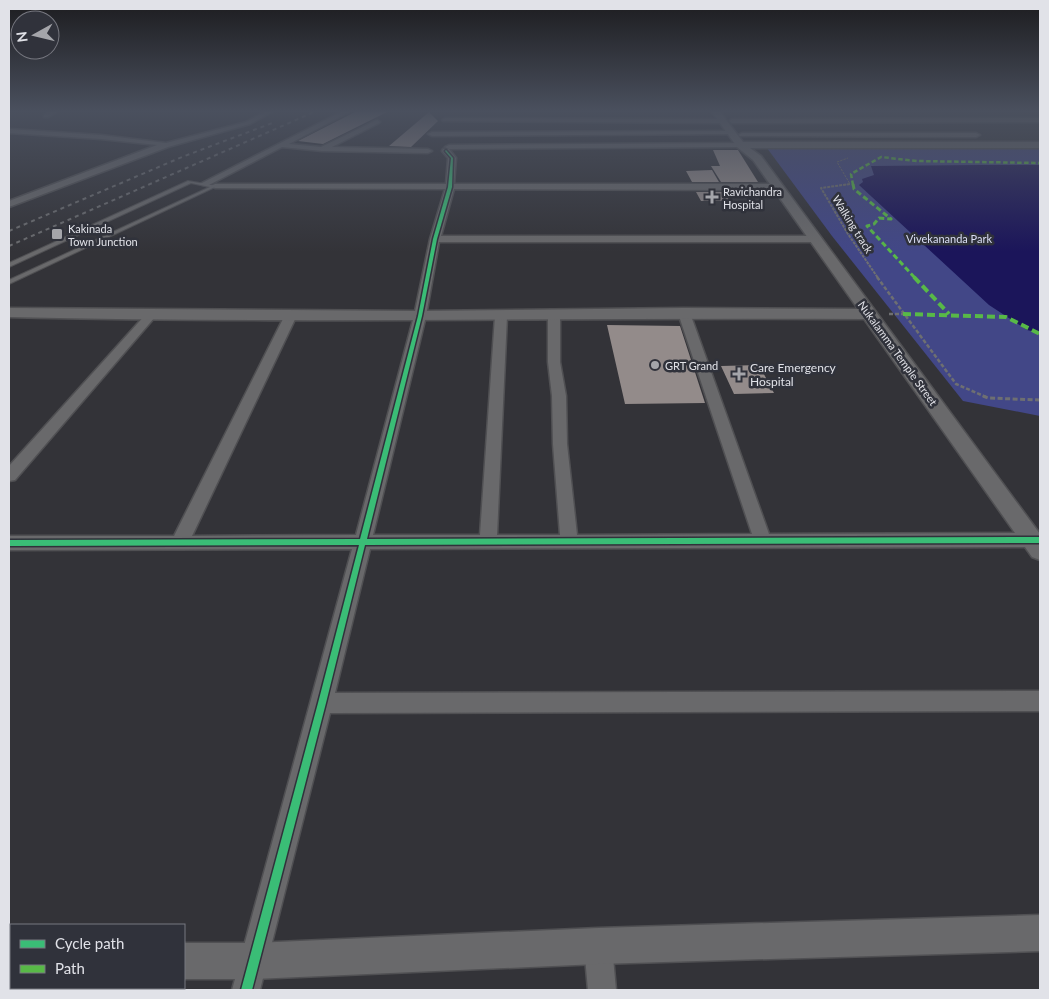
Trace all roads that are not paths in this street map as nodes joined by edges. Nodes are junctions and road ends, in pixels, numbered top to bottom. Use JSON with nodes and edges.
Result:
{"nodes":[{"id":1,"x":130,"y":159,"type":"edge"},
{"id":2,"x":253,"y":159,"type":"edge"},
{"id":3,"x":452,"y":159,"type":"edge"},
{"id":4,"x":759,"y":159,"type":"edge"},
{"id":5,"x":204,"y":184,"type":"junction"},
{"id":6,"x":215,"y":186,"type":"junction"},
{"id":7,"x":450,"y":187,"type":"junction"},
{"id":8,"x":776,"y":187,"type":"junction"},
{"id":9,"x":9,"y":204,"type":"edge"},
{"id":10,"x":435,"y":239,"type":"junction"},
{"id":11,"x":817,"y":239,"type":"junction"},
{"id":12,"x":9,"y":265,"type":"edge"},
{"id":13,"x":9,"y":282,"type":"edge"},
{"id":14,"x":9,"y":313,"type":"edge"},
{"id":15,"x":684,"y":313,"type":"junction"},
{"id":16,"x":870,"y":314,"type":"junction"},
{"id":17,"x":151,"y":315,"type":"junction"},
{"id":18,"x":291,"y":315,"type":"junction"},
{"id":19,"x":420,"y":316,"type":"junction"},
{"id":20,"x":501,"y":316,"type":"junction"},
{"id":21,"x":554,"y":316,"type":"junction"},
{"id":22,"x":9,"y":476,"type":"edge"},
{"id":23,"x":488,"y":540,"type":"junction"},
{"id":24,"x":763,"y":540,"type":"junction"},
{"id":25,"x":569,"y":541,"type":"junction"},
{"id":26,"x":180,"y":542,"type":"junction"},
{"id":27,"x":9,"y":543,"type":"edge"},
{"id":28,"x":362,"y":543,"type":"junction"},
{"id":29,"x":1038,"y":544,"type":"edge"},
{"id":30,"x":1040,"y":700,"type":"edge"},
{"id":31,"x":322,"y":703,"type":"junction"},
{"id":32,"x":1040,"y":933,"type":"edge"},
{"id":33,"x":598,"y":946,"type":"junction"},
{"id":34,"x":185,"y":962,"type":"edge"},
{"id":35,"x":249,"y":976,"type":"edge"},
{"id":36,"x":602,"y":990,"type":"edge"}],
"edges":[{"from":1,"to":9,"type":"street"},
{"from":2,"to":5,"type":"street"},
{"from":3,"to":7,"type":"street"},
{"from":4,"to":8,"type":"street","name":"Nukalamma Temple Street"},
{"from":5,"to":6,"type":"lane"},
{"from":5,"to":12,"type":"lane"},
{"from":6,"to":7,"type":"street"},
{"from":6,"to":13,"type":"lane"},
{"from":7,"to":8,"type":"street"},
{"from":7,"to":10,"type":"street"},
{"from":8,"to":11,"type":"street","name":"Nukalamma Temple Street"},
{"from":10,"to":11,"type":"street"},
{"from":10,"to":19,"type":"street"},
{"from":11,"to":16,"type":"street","name":"Nukalamma Temple Street"},
{"from":14,"to":17,"type":"street"},
{"from":15,"to":16,"type":"street"},
{"from":15,"to":21,"type":"street"},
{"from":15,"to":24,"type":"street"},
{"from":16,"to":29,"type":"street","name":"Nukalamma Temple Street"},
{"from":17,"to":18,"type":"street"},
{"from":17,"to":22,"type":"street"},
{"from":18,"to":19,"type":"street"},
{"from":18,"to":26,"type":"street"},
{"from":19,"to":20,"type":"street"},
{"from":19,"to":28,"type":"street"},
{"from":20,"to":21,"type":"street"},
{"from":20,"to":23,"type":"street"},
{"from":21,"to":25,"type":"street"},
{"from":23,"to":25,"type":"street"},
{"from":23,"to":28,"type":"street"},
{"from":24,"to":25,"type":"street"},
{"from":24,"to":29,"type":"street"},
{"from":26,"to":27,"type":"street"},
{"from":26,"to":28,"type":"street"},
{"from":28,"to":31,"type":"street"},
{"from":30,"to":31,"type":"street"},
{"from":31,"to":35,"type":"street"},
{"from":32,"to":33,"type":"street"},
{"from":33,"to":35,"type":"street"},
{"from":33,"to":36,"type":"street"},
{"from":34,"to":35,"type":"street"}]}
